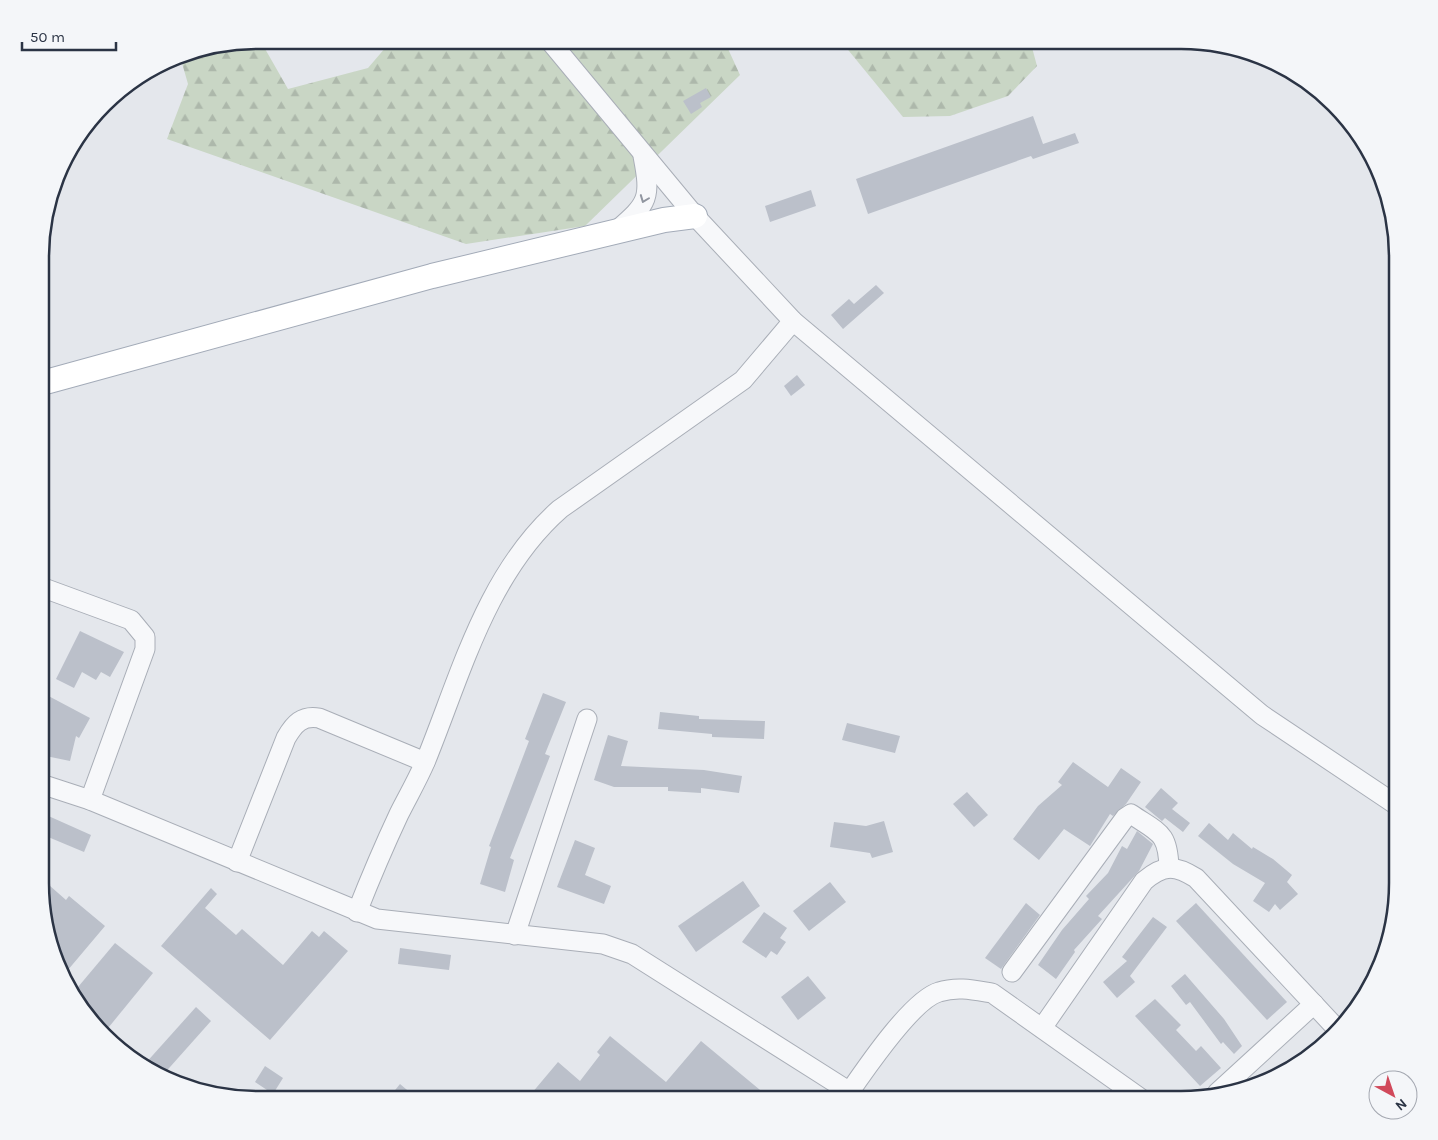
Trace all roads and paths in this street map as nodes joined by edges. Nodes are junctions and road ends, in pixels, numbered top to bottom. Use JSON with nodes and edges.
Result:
{"nodes":[{"id":1,"x":556,"y":49,"type":"edge"},
{"id":2,"x":642,"y":155,"type":"junction"},
{"id":3,"x":695,"y":216,"type":"junction"},
{"id":4,"x":615,"y":232,"type":"junction"},
{"id":5,"x":793,"y":321,"type":"junction"},
{"id":6,"x":49,"y":381,"type":"edge"},
{"id":7,"x":49,"y":589,"type":"edge"},
{"id":8,"x":587,"y":719,"type":"dead end"},
{"id":9,"x":425,"y":762,"type":"junction"},
{"id":10,"x":49,"y":787,"type":"edge"},
{"id":11,"x":90,"y":800,"type":"junction"},
{"id":12,"x":1389,"y":800,"type":"edge"},
{"id":13,"x":237,"y":862,"type":"junction"},
{"id":14,"x":1169,"y":868,"type":"junction"},
{"id":15,"x":357,"y":912,"type":"junction"},
{"id":16,"x":515,"y":935,"type":"junction"},
{"id":17,"x":1012,"y":972,"type":"dead end"},
{"id":18,"x":1314,"y":1004,"type":"junction"},
{"id":19,"x":1333,"y":1025,"type":"edge"},
{"id":20,"x":1042,"y":1028,"type":"junction"},
{"id":21,"x":1224,"y":1086,"type":"edge"},
{"id":22,"x":839,"y":1091,"type":"edge"},
{"id":23,"x":851,"y":1091,"type":"edge"},
{"id":24,"x":1130,"y":1091,"type":"edge"}],
"edges":[{"from":1,"to":2,"type":"street"},
{"from":2,"to":3,"type":"street"},
{"from":2,"to":4,"type":"street","one_way":true},
{"from":3,"to":4,"type":"main road"},
{"from":3,"to":5,"type":"street"},
{"from":4,"to":6,"type":"main road"},
{"from":5,"to":9,"type":"street"},
{"from":5,"to":12,"type":"street"},
{"from":7,"to":11,"type":"street"},
{"from":8,"to":16,"type":"street"},
{"from":9,"to":13,"type":"street"},
{"from":9,"to":15,"type":"street"},
{"from":10,"to":11,"type":"street"},
{"from":11,"to":13,"type":"street"},
{"from":13,"to":15,"type":"street"},
{"from":14,"to":17,"type":"street"},
{"from":14,"to":18,"type":"street"},
{"from":14,"to":20,"type":"street"},
{"from":15,"to":16,"type":"street"},
{"from":16,"to":22,"type":"street"},
{"from":18,"to":19,"type":"street"},
{"from":18,"to":21,"type":"street"},
{"from":20,"to":23,"type":"street"},
{"from":20,"to":24,"type":"street"}]}
